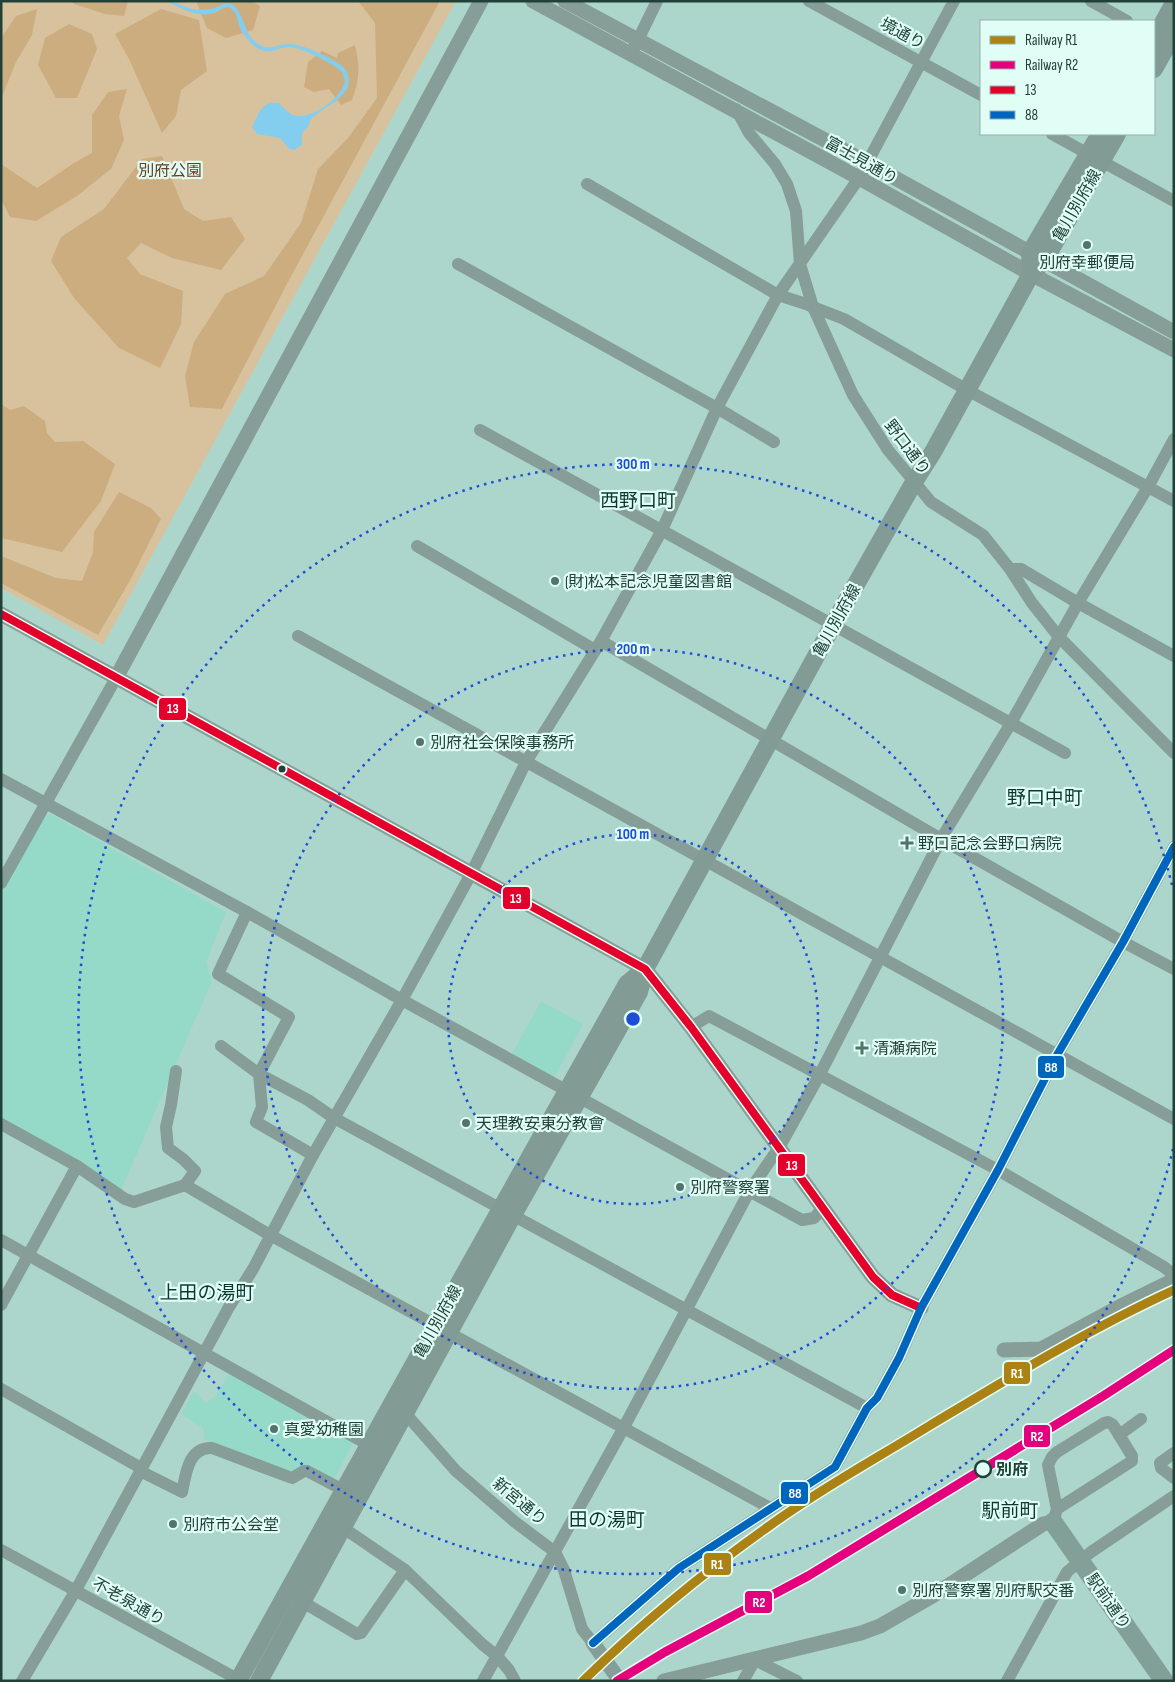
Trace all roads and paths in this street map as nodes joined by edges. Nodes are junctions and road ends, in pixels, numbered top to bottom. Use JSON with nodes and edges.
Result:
{"nodes":[{"id":1,"x":482,"y":1,"type":"edge"},
{"id":2,"x":533,"y":1,"type":"edge"},
{"id":3,"x":565,"y":1,"type":"edge"},
{"id":4,"x":657,"y":1,"type":"edge"},
{"id":5,"x":809,"y":1,"type":"edge"},
{"id":6,"x":954,"y":1,"type":"edge"},
{"id":7,"x":1091,"y":1,"type":"edge"},
{"id":8,"x":1174,"y":3,"type":"edge"},
{"id":9,"x":1125,"y":20,"type":"edge"},
{"id":10,"x":1163,"y":39,"type":"edge"},
{"id":11,"x":638,"y":40,"type":"junction"},
{"id":12,"x":631,"y":54,"type":"junction"},
{"id":13,"x":921,"y":62,"type":"junction"},
{"id":14,"x":1155,"y":65,"type":"edge"},
{"id":15,"x":730,"y":89,"type":"junction"},
{"id":16,"x":980,"y":93,"type":"edge"},
{"id":17,"x":737,"y":111,"type":"junction"},
{"id":18,"x":1054,"y":135,"type":"edge"},
{"id":19,"x":1100,"y":135,"type":"edge"},
{"id":20,"x":1116,"y":135,"type":"edge"},
{"id":21,"x":1095,"y":158,"type":"junction"},
{"id":22,"x":866,"y":162,"type":"junction"},
{"id":23,"x":859,"y":178,"type":"junction"},
{"id":24,"x":588,"y":184,"type":"dead end"},
{"id":25,"x":1174,"y":201,"type":"edge"},
{"id":26,"x":1037,"y":257,"type":"junction"},
{"id":27,"x":458,"y":264,"type":"dead end"},
{"id":28,"x":800,"y":264,"type":"junction"},
{"id":29,"x":1031,"y":274,"type":"junction"},
{"id":30,"x":778,"y":295,"type":"junction"},
{"id":31,"x":813,"y":307,"type":"junction"},
{"id":32,"x":1174,"y":332,"type":"edge"},
{"id":33,"x":1174,"y":350,"type":"edge"},
{"id":34,"x":967,"y":390,"type":"junction"},
{"id":35,"x":717,"y":408,"type":"junction"},
{"id":36,"x":480,"y":430,"type":"dead end"},
{"id":37,"x":1174,"y":439,"type":"edge"},
{"id":38,"x":774,"y":442,"type":"dead end"},
{"id":39,"x":914,"y":482,"type":"junction"},
{"id":40,"x":1148,"y":487,"type":"junction"},
{"id":41,"x":1174,"y":501,"type":"edge"},
{"id":42,"x":662,"y":530,"type":"junction"},
{"id":43,"x":417,"y":546,"type":"dead end"},
{"id":44,"x":1010,"y":568,"type":"junction"},
{"id":45,"x":1078,"y":603,"type":"junction"},
{"id":46,"x":1,"y":614,"type":"edge"},
{"id":47,"x":834,"y":625,"type":"junction"},
{"id":48,"x":298,"y":636,"type":"dead end"},
{"id":49,"x":1059,"y":636,"type":"junction"},
{"id":50,"x":598,"y":646,"type":"junction"},
{"id":51,"x":1174,"y":656,"type":"edge"},
{"id":52,"x":116,"y":678,"type":"junction"},
{"id":53,"x":1011,"y":723,"type":"junction"},
{"id":54,"x":770,"y":741,"type":"junction"},
{"id":55,"x":1065,"y":753,"type":"dead end"},
{"id":56,"x":1174,"y":753,"type":"edge"},
{"id":57,"x":526,"y":762,"type":"junction"},
{"id":58,"x":1,"y":779,"type":"edge"},
{"id":59,"x":45,"y":804,"type":"junction"},
{"id":60,"x":941,"y":840,"type":"junction"},
{"id":61,"x":1174,"y":847,"type":"edge"},
{"id":62,"x":705,"y":861,"type":"junction"},
{"id":63,"x":470,"y":874,"type":"junction"},
{"id":64,"x":1,"y":883,"type":"edge"},
{"id":65,"x":247,"y":912,"type":"junction"},
{"id":66,"x":1123,"y":942,"type":"junction"},
{"id":67,"x":881,"y":956,"type":"junction"},
{"id":68,"x":645,"y":969,"type":"junction"},
{"id":69,"x":1174,"y":969,"type":"edge"},
{"id":70,"x":402,"y":1000,"type":"junction"},
{"id":71,"x":691,"y":1027,"type":"junction"},
{"id":72,"x":221,"y":1046,"type":"dead end"},
{"id":73,"x":1057,"y":1055,"type":"junction"},
{"id":74,"x":176,"y":1071,"type":"dead end"},
{"id":75,"x":258,"y":1074,"type":"junction"},
{"id":76,"x":820,"y":1074,"type":"junction"},
{"id":77,"x":573,"y":1093,"type":"junction"},
{"id":78,"x":334,"y":1118,"type":"junction"},
{"id":79,"x":1174,"y":1119,"type":"edge"},
{"id":80,"x":1,"y":1124,"type":"edge"},
{"id":81,"x":780,"y":1146,"type":"junction"},
{"id":82,"x":314,"y":1155,"type":"junction"},
{"id":83,"x":77,"y":1166,"type":"junction"},
{"id":84,"x":998,"y":1170,"type":"junction"},
{"id":85,"x":185,"y":1185,"type":"junction"},
{"id":86,"x":750,"y":1190,"type":"junction"},
{"id":87,"x":823,"y":1208,"type":"junction"},
{"id":88,"x":506,"y":1211,"type":"junction"},
{"id":89,"x":270,"y":1236,"type":"junction"},
{"id":90,"x":1,"y":1240,"type":"edge"},
{"id":91,"x":29,"y":1255,"type":"junction"},
{"id":92,"x":1174,"y":1275,"type":"edge"},
{"id":93,"x":1174,"y":1280,"type":"edge"},
{"id":94,"x":1,"y":1306,"type":"edge"},
{"id":95,"x":921,"y":1308,"type":"junction"},
{"id":96,"x":688,"y":1309,"type":"junction"},
{"id":97,"x":442,"y":1330,"type":"junction"},
{"id":98,"x":1004,"y":1350,"type":"dead end"},
{"id":99,"x":204,"y":1353,"type":"junction"},
{"id":100,"x":1,"y":1390,"type":"edge"},
{"id":101,"x":867,"y":1408,"type":"junction"},
{"id":102,"x":405,"y":1413,"type":"junction"},
{"id":103,"x":1141,"y":1419,"type":"dead end"},
{"id":104,"x":623,"y":1428,"type":"junction"},
{"id":105,"x":1119,"y":1434,"type":"junction"},
{"id":106,"x":376,"y":1449,"type":"junction"},
{"id":107,"x":1174,"y":1453,"type":"edge"},
{"id":108,"x":141,"y":1470,"type":"junction"},
{"id":109,"x":1174,"y":1478,"type":"edge"},
{"id":110,"x":351,"y":1494,"type":"junction"},
{"id":111,"x":1174,"y":1496,"type":"edge"},
{"id":112,"x":770,"y":1508,"type":"junction"},
{"id":113,"x":1055,"y":1515,"type":"junction"},
{"id":114,"x":342,"y":1527,"type":"junction"},
{"id":115,"x":1,"y":1550,"type":"edge"},
{"id":116,"x":555,"y":1552,"type":"junction"},
{"id":117,"x":1080,"y":1561,"type":"junction"},
{"id":118,"x":405,"y":1570,"type":"junction"},
{"id":119,"x":76,"y":1590,"type":"junction"},
{"id":120,"x":301,"y":1601,"type":"junction"},
{"id":121,"x":593,"y":1643,"type":"junction"},
{"id":122,"x":497,"y":1656,"type":"junction"},
{"id":123,"x":755,"y":1660,"type":"junction"},
{"id":124,"x":239,"y":1680,"type":"edge"},
{"id":125,"x":22,"y":1681,"type":"edge"},
{"id":126,"x":259,"y":1681,"type":"edge"},
{"id":127,"x":483,"y":1681,"type":"edge"},
{"id":128,"x":515,"y":1681,"type":"edge"},
{"id":129,"x":620,"y":1681,"type":"edge"},
{"id":130,"x":664,"y":1681,"type":"edge"},
{"id":131,"x":743,"y":1681,"type":"edge"},
{"id":132,"x":797,"y":1681,"type":"edge"},
{"id":133,"x":1007,"y":1681,"type":"edge"},
{"id":134,"x":1164,"y":1681,"type":"edge"}],
"edges":[{"from":1,"to":52,"type":"street"},
{"from":2,"to":12,"type":"street","name":"富士見通り"},
{"from":3,"to":11,"type":"street"},
{"from":4,"to":11,"type":"street"},
{"from":5,"to":13,"type":"street","name":"境通り"},
{"from":6,"to":13,"type":"street"},
{"from":7,"to":9,"type":"street"},
{"from":8,"to":10,"type":"main road"},
{"from":10,"to":14,"type":"main road"},
{"from":11,"to":12,"type":"street"},
{"from":11,"to":15,"type":"street"},
{"from":12,"to":17,"type":"street","name":"富士見通り"},
{"from":13,"to":16,"type":"street","name":"境通り"},
{"from":13,"to":22,"type":"street"},
{"from":15,"to":17,"type":"street","name":"野口通り"},
{"from":15,"to":22,"type":"street"},
{"from":17,"to":23,"type":"street","name":"富士見通り"},
{"from":17,"to":28,"type":"street","name":"野口通り"},
{"from":18,"to":21,"type":"street"},
{"from":19,"to":21,"type":"main road","name":"亀川別府線"},
{"from":20,"to":21,"type":"main road","name":"亀川別府線"},
{"from":21,"to":25,"type":"street"},
{"from":21,"to":26,"type":"main road","name":"亀川別府線"},
{"from":22,"to":23,"type":"street"},
{"from":22,"to":26,"type":"street"},
{"from":23,"to":28,"type":"street"},
{"from":23,"to":29,"type":"street","name":"富士見通り"},
{"from":24,"to":30,"type":"street"},
{"from":26,"to":29,"type":"main road","name":"亀川別府線"},
{"from":26,"to":32,"type":"street"},
{"from":27,"to":35,"type":"street"},
{"from":28,"to":30,"type":"street"},
{"from":28,"to":31,"type":"street","name":"野口通り"},
{"from":29,"to":33,"type":"street","name":"富士見通り"},
{"from":29,"to":34,"type":"main road","name":"亀川別府線"},
{"from":30,"to":31,"type":"street"},
{"from":30,"to":35,"type":"street"},
{"from":31,"to":34,"type":"street"},
{"from":31,"to":39,"type":"street","name":"野口通り"},
{"from":34,"to":39,"type":"main road","name":"亀川別府線"},
{"from":34,"to":40,"type":"street"},
{"from":35,"to":38,"type":"street"},
{"from":35,"to":42,"type":"street"},
{"from":36,"to":42,"type":"street"},
{"from":37,"to":40,"type":"street"},
{"from":39,"to":44,"type":"street","name":"野口通り"},
{"from":39,"to":47,"type":"main road","name":"亀川別府線"},
{"from":40,"to":41,"type":"street"},
{"from":40,"to":45,"type":"street"},
{"from":42,"to":47,"type":"street"},
{"from":42,"to":50,"type":"street"},
{"from":43,"to":50,"type":"street"},
{"from":44,"to":45,"type":"street"},
{"from":44,"to":49,"type":"street","name":"野口通り"},
{"from":45,"to":49,"type":"street"},
{"from":45,"to":51,"type":"street"},
{"from":46,"to":52,"type":"street"},
{"from":47,"to":53,"type":"street"},
{"from":47,"to":54,"type":"main road","name":"亀川別府線"},
{"from":48,"to":57,"type":"street"},
{"from":49,"to":53,"type":"street"},
{"from":49,"to":56,"type":"street","name":"野口通り"},
{"from":50,"to":54,"type":"street"},
{"from":50,"to":57,"type":"street"},
{"from":52,"to":59,"type":"street"},
{"from":52,"to":63,"type":"street"},
{"from":53,"to":55,"type":"street"},
{"from":53,"to":60,"type":"street"},
{"from":54,"to":60,"type":"street"},
{"from":54,"to":62,"type":"main road","name":"亀川別府線"},
{"from":57,"to":62,"type":"street"},
{"from":57,"to":63,"type":"street"},
{"from":58,"to":59,"type":"street"},
{"from":59,"to":64,"type":"street"},
{"from":59,"to":65,"type":"street"},
{"from":60,"to":66,"type":"street"},
{"from":60,"to":67,"type":"street"},
{"from":61,"to":66,"type":"street"},
{"from":62,"to":67,"type":"street"},
{"from":62,"to":68,"type":"main road","name":"亀川別府線"},
{"from":63,"to":68,"type":"street"},
{"from":63,"to":70,"type":"street"},
{"from":65,"to":70,"type":"street"},
{"from":65,"to":75,"type":"street"},
{"from":66,"to":69,"type":"street"},
{"from":66,"to":73,"type":"street"},
{"from":67,"to":73,"type":"street"},
{"from":67,"to":76,"type":"street"},
{"from":68,"to":71,"type":"street"},
{"from":68,"to":77,"type":"main road","name":"亀川別府線"},
{"from":70,"to":77,"type":"street"},
{"from":70,"to":78,"type":"street"},
{"from":71,"to":76,"type":"street"},
{"from":71,"to":81,"type":"street"},
{"from":72,"to":75,"type":"street"},
{"from":73,"to":79,"type":"street"},
{"from":73,"to":84,"type":"street"},
{"from":74,"to":85,"type":"street"},
{"from":75,"to":78,"type":"street"},
{"from":75,"to":82,"type":"street"},
{"from":76,"to":81,"type":"street"},
{"from":76,"to":84,"type":"street"},
{"from":77,"to":86,"type":"street"},
{"from":77,"to":88,"type":"main road","name":"亀川別府線"},
{"from":78,"to":82,"type":"street"},
{"from":78,"to":88,"type":"street"},
{"from":80,"to":83,"type":"street"},
{"from":81,"to":86,"type":"street"},
{"from":81,"to":87,"type":"street"},
{"from":82,"to":89,"type":"street"},
{"from":83,"to":85,"type":"street"},
{"from":83,"to":91,"type":"street"},
{"from":84,"to":92,"type":"street"},
{"from":84,"to":95,"type":"street"},
{"from":85,"to":89,"type":"street"},
{"from":86,"to":87,"type":"street"},
{"from":86,"to":96,"type":"street"},
{"from":87,"to":95,"type":"street"},
{"from":88,"to":96,"type":"street"},
{"from":88,"to":97,"type":"main road","name":"亀川別府線"},
{"from":89,"to":97,"type":"street"},
{"from":89,"to":99,"type":"street"},
{"from":90,"to":91,"type":"street"},
{"from":91,"to":94,"type":"street"},
{"from":91,"to":99,"type":"street"},
{"from":93,"to":98,"type":"street"},
{"from":95,"to":101,"type":"street"},
{"from":96,"to":101,"type":"street"},
{"from":96,"to":104,"type":"street"},
{"from":97,"to":102,"type":"main road","name":"亀川別府線"},
{"from":97,"to":104,"type":"street"},
{"from":97,"to":106,"type":"main road","name":"亀川別府線"},
{"from":99,"to":106,"type":"street"},
{"from":99,"to":108,"type":"street"},
{"from":100,"to":108,"type":"street"},
{"from":101,"to":112,"type":"street"},
{"from":102,"to":106,"type":"main road","name":"亀川別府線"},
{"from":102,"to":116,"type":"street","name":"新宮通り"},
{"from":103,"to":105,"type":"street"},
{"from":104,"to":112,"type":"street"},
{"from":104,"to":116,"type":"street"},
{"from":105,"to":113,"type":"street"},
{"from":105,"to":113,"type":"street"},
{"from":106,"to":110,"type":"main road","name":"亀川別府線"},
{"from":107,"to":109,"type":"street"},
{"from":108,"to":110,"type":"street"},
{"from":108,"to":119,"type":"street"},
{"from":110,"to":114,"type":"main road","name":"亀川別府線"},
{"from":110,"to":124,"type":"main road","name":"亀川別府線"},
{"from":111,"to":117,"type":"street"},
{"from":112,"to":121,"type":"street"},
{"from":113,"to":117,"type":"main road","name":"駅前通り"},
{"from":113,"to":123,"type":"street"},
{"from":114,"to":118,"type":"street"},
{"from":114,"to":120,"type":"main road","name":"亀川別府線"},
{"from":115,"to":119,"type":"street","name":"不老泉通り"},
{"from":116,"to":121,"type":"street","name":"新宮通り"},
{"from":116,"to":122,"type":"street"},
{"from":117,"to":133,"type":"street"},
{"from":117,"to":134,"type":"main road","name":"駅前通り"},
{"from":118,"to":120,"type":"street"},
{"from":118,"to":122,"type":"street"},
{"from":119,"to":124,"type":"street","name":"不老泉通り"},
{"from":119,"to":125,"type":"street"},
{"from":120,"to":126,"type":"main road","name":"亀川別府線"},
{"from":121,"to":129,"type":"street","name":"新宮通り"},
{"from":122,"to":127,"type":"street"},
{"from":122,"to":128,"type":"street"},
{"from":123,"to":130,"type":"street"},
{"from":123,"to":131,"type":"street"},
{"from":123,"to":132,"type":"street"}]}
